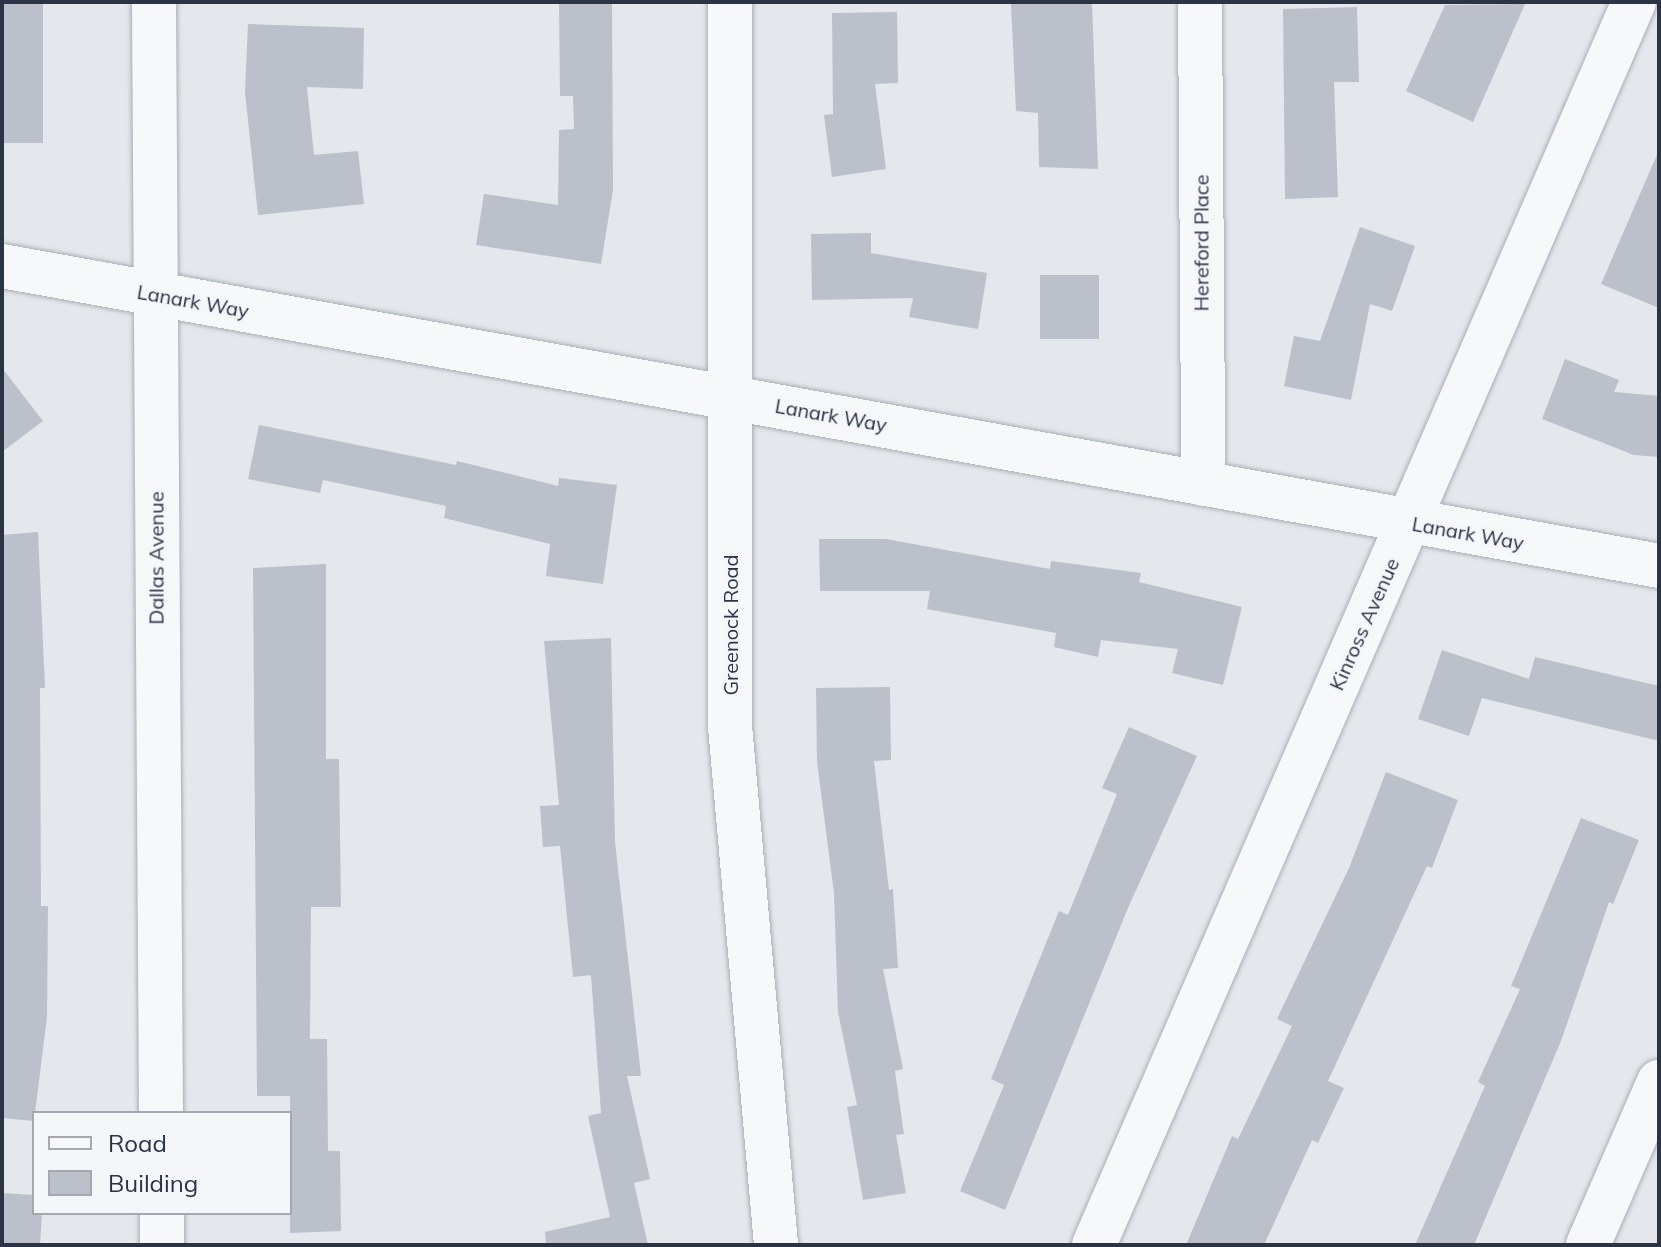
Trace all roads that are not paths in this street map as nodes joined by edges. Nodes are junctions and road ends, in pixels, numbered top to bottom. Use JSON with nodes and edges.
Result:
{"nodes":[{"id":1,"x":154,"y":2,"type":"edge"},
{"id":2,"x":730,"y":2,"type":"edge"},
{"id":3,"x":1200,"y":2,"type":"edge"},
{"id":4,"x":1634,"y":2,"type":"edge"},
{"id":5,"x":2,"y":266,"type":"edge"},
{"id":6,"x":155,"y":294,"type":"junction"},
{"id":7,"x":732,"y":397,"type":"junction"},
{"id":8,"x":1203,"y":484,"type":"junction"},
{"id":9,"x":1408,"y":522,"type":"junction"},
{"id":10,"x":1659,"y":566,"type":"edge"},
{"id":11,"x":1659,"y":1082,"type":"edge"},
{"id":12,"x":161,"y":1111,"type":"edge"},
{"id":13,"x":162,"y":1215,"type":"edge"},
{"id":14,"x":162,"y":1245,"type":"edge"},
{"id":15,"x":776,"y":1245,"type":"edge"},
{"id":16,"x":1094,"y":1245,"type":"edge"},
{"id":17,"x":1588,"y":1245,"type":"edge"}],
"edges":[{"from":1,"to":6,"type":"street","name":"Dallas Avenue"},
{"from":2,"to":7,"type":"street","name":"Greenock Road"},
{"from":3,"to":8,"type":"street","name":"Hereford Place"},
{"from":4,"to":9,"type":"street","name":"Kinross Avenue"},
{"from":5,"to":6,"type":"street","name":"Lanark Way"},
{"from":6,"to":7,"type":"street","name":"Lanark Way"},
{"from":6,"to":12,"type":"street","name":"Dallas Avenue"},
{"from":7,"to":8,"type":"street","name":"Lanark Way"},
{"from":7,"to":15,"type":"street","name":"Greenock Road"},
{"from":8,"to":9,"type":"street","name":"Lanark Way"},
{"from":9,"to":10,"type":"street","name":"Lanark Way"},
{"from":9,"to":16,"type":"street","name":"Kinross Avenue"},
{"from":11,"to":17,"type":"street"},
{"from":13,"to":14,"type":"street"}]}
